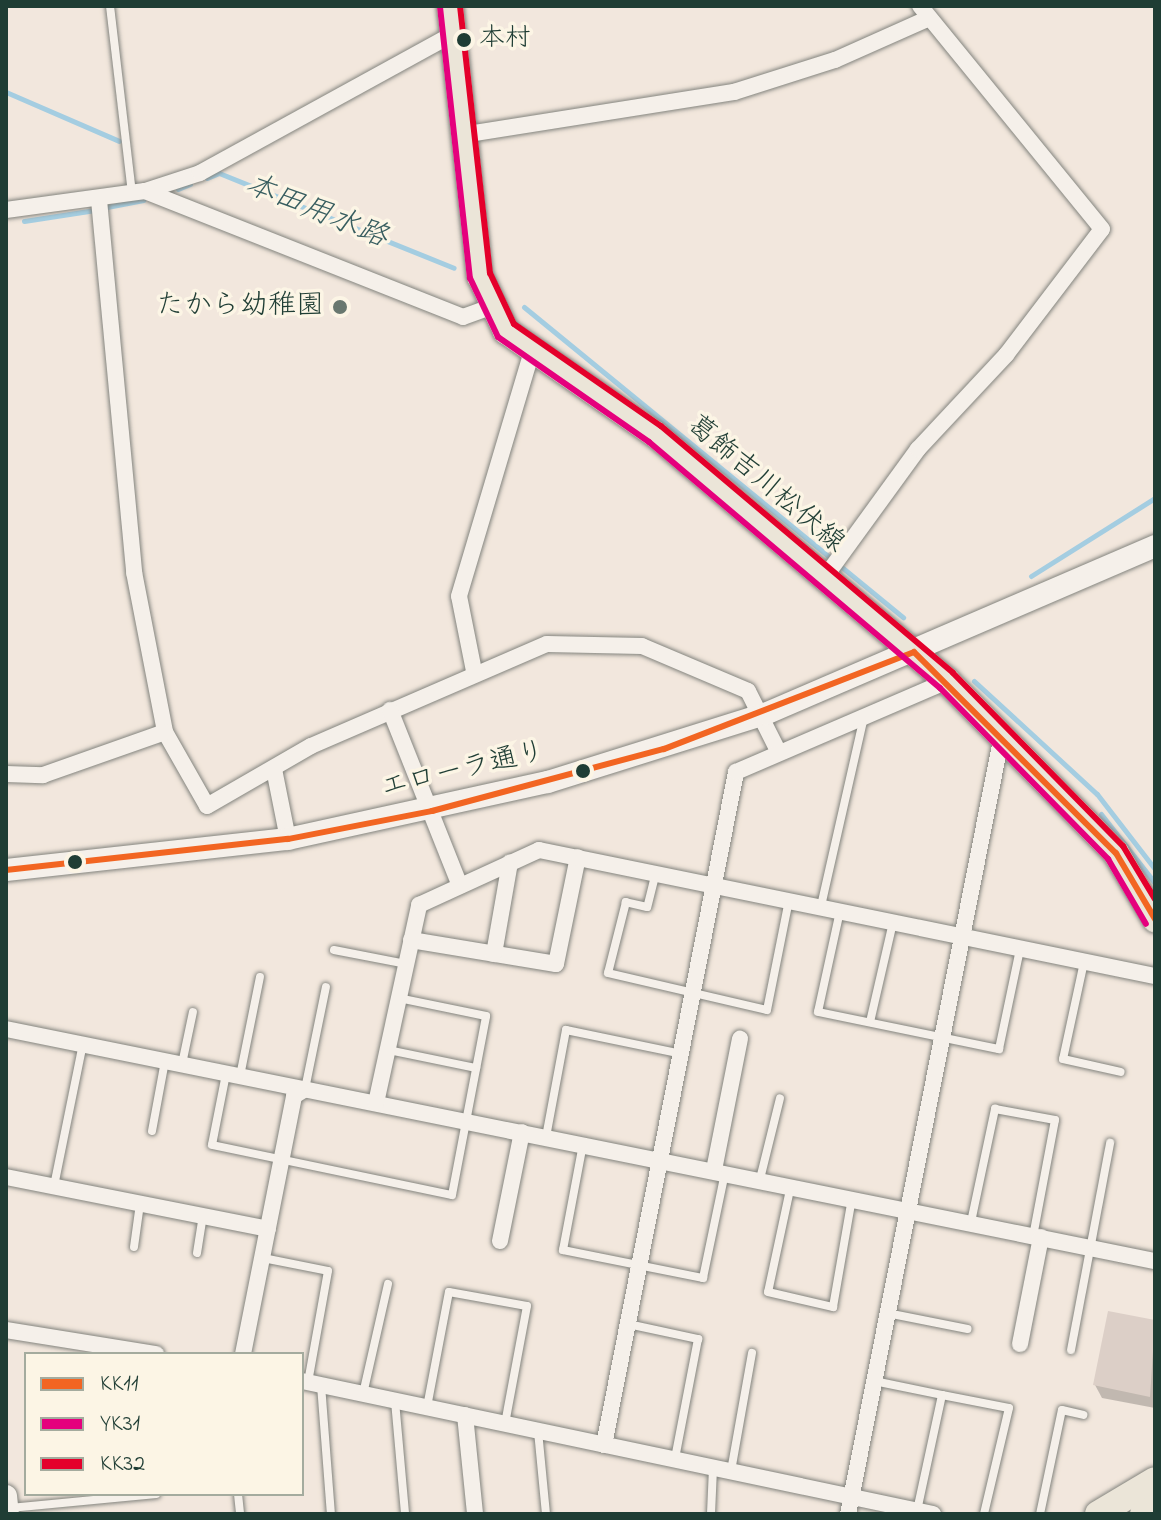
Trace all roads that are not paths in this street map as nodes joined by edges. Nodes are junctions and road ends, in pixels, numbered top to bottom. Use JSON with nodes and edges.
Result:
{"nodes":[{"id":1,"x":110,"y":6,"type":"edge"},
{"id":2,"x":450,"y":6,"type":"edge"},
{"id":3,"x":922,"y":13,"type":"edge"},
{"id":4,"x":453,"y":34,"type":"junction"},
{"id":5,"x":462,"y":135,"type":"junction"},
{"id":6,"x":138,"y":192,"type":"junction"},
{"id":7,"x":99,"y":200,"type":"junction"},
{"id":8,"x":6,"y":210,"type":"edge"},
{"id":9,"x":491,"y":307,"type":"junction"},
{"id":10,"x":531,"y":355,"type":"junction"},
{"id":11,"x":1155,"y":546,"type":"edge"},
{"id":12,"x":825,"y":577,"type":"junction"},
{"id":13,"x":914,"y":652,"type":"junction"},
{"id":14,"x":474,"y":671,"type":"junction"},
{"id":15,"x":947,"y":681,"type":"junction"},
{"id":16,"x":390,"y":710,"type":"junction"},
{"id":17,"x":765,"y":714,"type":"junction"},
{"id":18,"x":864,"y":717,"type":"junction"},
{"id":19,"x":165,"y":732,"type":"junction"},
{"id":20,"x":1002,"y":735,"type":"junction"},
{"id":21,"x":779,"y":753,"type":"junction"},
{"id":22,"x":274,"y":769,"type":"junction"},
{"id":23,"x":6,"y":774,"type":"edge"},
{"id":24,"x":432,"y":811,"type":"junction"},
{"id":25,"x":288,"y":839,"type":"junction"},
{"id":26,"x":578,"y":857,"type":"junction"},
{"id":27,"x":510,"y":862,"type":"junction"},
{"id":28,"x":6,"y":870,"type":"edge"},
{"id":29,"x":656,"y":872,"type":"junction"},
{"id":30,"x":709,"y":883,"type":"junction"},
{"id":31,"x":460,"y":886,"type":"junction"},
{"id":32,"x":789,"y":900,"type":"junction"},
{"id":33,"x":821,"y":906,"type":"junction"},
{"id":34,"x":840,"y":911,"type":"junction"},
{"id":35,"x":1155,"y":919,"type":"edge"},
{"id":36,"x":893,"y":921,"type":"junction"},
{"id":37,"x":964,"y":936,"type":"junction"},
{"id":38,"x":411,"y":940,"type":"junction"},
{"id":39,"x":1020,"y":948,"type":"junction"},
{"id":40,"x":334,"y":950,"type":"dead end"},
{"id":41,"x":494,"y":954,"type":"junction"},
{"id":42,"x":1084,"y":961,"type":"junction"},
{"id":43,"x":406,"y":964,"type":"junction"},
{"id":44,"x":1155,"y":976,"type":"edge"},
{"id":45,"x":260,"y":977,"type":"dead end"},
{"id":46,"x":326,"y":987,"type":"dead end"},
{"id":47,"x":689,"y":992,"type":"junction"},
{"id":48,"x":398,"y":998,"type":"junction"},
{"id":49,"x":193,"y":1012,"type":"dead end"},
{"id":50,"x":870,"y":1022,"type":"junction"},
{"id":51,"x":6,"y":1029,"type":"edge"},
{"id":52,"x":944,"y":1038,"type":"junction"},
{"id":53,"x":740,"y":1039,"type":"dead end"},
{"id":54,"x":83,"y":1044,"type":"junction"},
{"id":55,"x":388,"y":1050,"type":"junction"},
{"id":56,"x":677,"y":1053,"type":"junction"},
{"id":57,"x":174,"y":1062,"type":"junction"},
{"id":58,"x":476,"y":1068,"type":"junction"},
{"id":59,"x":1121,"y":1072,"type":"dead end"},
{"id":60,"x":233,"y":1074,"type":"junction"},
{"id":61,"x":305,"y":1089,"type":"junction"},
{"id":62,"x":780,"y":1098,"type":"dead end"},
{"id":63,"x":376,"y":1103,"type":"junction"},
{"id":64,"x":464,"y":1120,"type":"junction"},
{"id":65,"x":152,"y":1131,"type":"dead end"},
{"id":66,"x":522,"y":1132,"type":"junction"},
{"id":67,"x":546,"y":1137,"type":"junction"},
{"id":68,"x":1110,"y":1143,"type":"dead end"},
{"id":69,"x":583,"y":1144,"type":"junction"},
{"id":70,"x":282,"y":1159,"type":"junction"},
{"id":71,"x":658,"y":1159,"type":"junction"},
{"id":72,"x":720,"y":1171,"type":"junction"},
{"id":73,"x":6,"y":1177,"type":"edge"},
{"id":74,"x":760,"y":1179,"type":"junction"},
{"id":75,"x":791,"y":1185,"type":"junction"},
{"id":76,"x":54,"y":1186,"type":"junction"},
{"id":77,"x":852,"y":1198,"type":"junction"},
{"id":78,"x":141,"y":1203,"type":"junction"},
{"id":79,"x":912,"y":1210,"type":"junction"},
{"id":80,"x":203,"y":1216,"type":"junction"},
{"id":81,"x":971,"y":1222,"type":"junction"},
{"id":82,"x":268,"y":1229,"type":"junction"},
{"id":83,"x":1037,"y":1236,"type":"junction"},
{"id":84,"x":500,"y":1241,"type":"dead end"},
{"id":85,"x":134,"y":1247,"type":"dead end"},
{"id":86,"x":1091,"y":1248,"type":"junction"},
{"id":87,"x":197,"y":1253,"type":"dead end"},
{"id":88,"x":262,"y":1258,"type":"junction"},
{"id":89,"x":1155,"y":1261,"type":"edge"},
{"id":90,"x":638,"y":1264,"type":"junction"},
{"id":91,"x":388,"y":1284,"type":"dead end"},
{"id":92,"x":892,"y":1314,"type":"junction"},
{"id":93,"x":627,"y":1324,"type":"junction"},
{"id":94,"x":968,"y":1329,"type":"dead end"},
{"id":95,"x":6,"y":1330,"type":"edge"},
{"id":96,"x":1020,"y":1344,"type":"dead end"},
{"id":97,"x":1071,"y":1350,"type":"dead end"},
{"id":98,"x":144,"y":1352,"type":"edge"},
{"id":99,"x":243,"y":1352,"type":"edge"},
{"id":100,"x":752,"y":1353,"type":"dead end"},
{"id":101,"x":874,"y":1381,"type":"junction"},
{"id":102,"x":310,"y":1383,"type":"edge"},
{"id":103,"x":363,"y":1394,"type":"junction"},
{"id":104,"x":942,"y":1395,"type":"junction"},
{"id":105,"x":395,"y":1401,"type":"junction"},
{"id":106,"x":427,"y":1407,"type":"junction"},
{"id":107,"x":465,"y":1415,"type":"junction"},
{"id":108,"x":1083,"y":1415,"type":"dead end"},
{"id":109,"x":505,"y":1424,"type":"junction"},
{"id":110,"x":538,"y":1431,"type":"junction"},
{"id":111,"x":604,"y":1445,"type":"junction"},
{"id":112,"x":674,"y":1460,"type":"junction"},
{"id":113,"x":713,"y":1468,"type":"junction"},
{"id":114,"x":731,"y":1471,"type":"junction"},
{"id":115,"x":1155,"y":1480,"type":"edge"},
{"id":116,"x":131,"y":1496,"type":"edge"},
{"id":117,"x":851,"y":1496,"type":"junction"},
{"id":118,"x":7,"y":1506,"type":"edge"},
{"id":119,"x":1155,"y":1507,"type":"edge"},
{"id":120,"x":925,"y":1512,"type":"edge"},
{"id":121,"x":331,"y":1514,"type":"edge"},
{"id":122,"x":405,"y":1514,"type":"edge"},
{"id":123,"x":475,"y":1514,"type":"edge"},
{"id":124,"x":546,"y":1514,"type":"edge"},
{"id":125,"x":711,"y":1514,"type":"edge"},
{"id":126,"x":848,"y":1514,"type":"edge"},
{"id":127,"x":984,"y":1514,"type":"edge"},
{"id":128,"x":1040,"y":1514,"type":"edge"},
{"id":129,"x":1098,"y":1514,"type":"edge"},
{"id":130,"x":1143,"y":1514,"type":"edge"}],
"edges":[{"from":1,"to":6,"type":"lane"},
{"from":2,"to":4,"type":"main road","name":"葛飾吉川松伏線"},
{"from":3,"to":5,"type":"street"},
{"from":3,"to":12,"type":"street"},
{"from":4,"to":5,"type":"main road","name":"葛飾吉川松伏線"},
{"from":4,"to":6,"type":"street"},
{"from":5,"to":9,"type":"main road","name":"葛飾吉川松伏線"},
{"from":6,"to":7,"type":"street"},
{"from":6,"to":9,"type":"street"},
{"from":7,"to":8,"type":"street"},
{"from":7,"to":19,"type":"street"},
{"from":9,"to":10,"type":"main road","name":"葛飾吉川松伏線"},
{"from":10,"to":12,"type":"main road","name":"葛飾吉川松伏線"},
{"from":10,"to":14,"type":"street"},
{"from":11,"to":13,"type":"street","name":"エローラ通り"},
{"from":12,"to":13,"type":"main road","name":"葛飾吉川松伏線"},
{"from":13,"to":15,"type":"main road","name":"葛飾吉川松伏線"},
{"from":13,"to":17,"type":"street","name":"エローラ通り"},
{"from":14,"to":16,"type":"street"},
{"from":14,"to":17,"type":"street"},
{"from":15,"to":18,"type":"street"},
{"from":15,"to":20,"type":"main road","name":"葛飾吉川松伏線"},
{"from":16,"to":22,"type":"street"},
{"from":16,"to":24,"type":"street"},
{"from":17,"to":21,"type":"street"},
{"from":17,"to":24,"type":"street","name":"エローラ通り"},
{"from":18,"to":21,"type":"street"},
{"from":18,"to":33,"type":"lane"},
{"from":19,"to":22,"type":"street"},
{"from":19,"to":23,"type":"street"},
{"from":20,"to":35,"type":"main road","name":"葛飾吉川松伏線"},
{"from":20,"to":37,"type":"street"},
{"from":21,"to":30,"type":"street"},
{"from":22,"to":25,"type":"street"},
{"from":24,"to":25,"type":"street","name":"エローラ通り"},
{"from":24,"to":31,"type":"street"},
{"from":25,"to":28,"type":"street","name":"エローラ通り"},
{"from":26,"to":27,"type":"street"},
{"from":26,"to":29,"type":"street"},
{"from":26,"to":41,"type":"street"},
{"from":27,"to":31,"type":"street"},
{"from":27,"to":41,"type":"street"},
{"from":29,"to":30,"type":"street"},
{"from":29,"to":47,"type":"lane"},
{"from":30,"to":32,"type":"street"},
{"from":30,"to":47,"type":"street"},
{"from":31,"to":38,"type":"street"},
{"from":32,"to":33,"type":"street"},
{"from":32,"to":47,"type":"lane"},
{"from":33,"to":34,"type":"street"},
{"from":34,"to":36,"type":"street"},
{"from":34,"to":50,"type":"lane"},
{"from":36,"to":37,"type":"street"},
{"from":36,"to":50,"type":"lane"},
{"from":37,"to":39,"type":"street"},
{"from":37,"to":52,"type":"street"},
{"from":38,"to":41,"type":"street"},
{"from":38,"to":43,"type":"street"},
{"from":39,"to":42,"type":"street"},
{"from":39,"to":52,"type":"lane"},
{"from":40,"to":43,"type":"lane"},
{"from":42,"to":44,"type":"street"},
{"from":42,"to":59,"type":"lane"},
{"from":43,"to":48,"type":"street"},
{"from":45,"to":60,"type":"lane"},
{"from":46,"to":61,"type":"lane"},
{"from":47,"to":56,"type":"street"},
{"from":48,"to":55,"type":"street"},
{"from":48,"to":58,"type":"lane"},
{"from":49,"to":57,"type":"lane"},
{"from":50,"to":52,"type":"lane"},
{"from":51,"to":54,"type":"street"},
{"from":52,"to":79,"type":"street"},
{"from":53,"to":72,"type":"street"},
{"from":54,"to":57,"type":"street"},
{"from":54,"to":76,"type":"lane"},
{"from":55,"to":58,"type":"lane"},
{"from":55,"to":63,"type":"street"},
{"from":56,"to":67,"type":"lane"},
{"from":56,"to":71,"type":"street"},
{"from":57,"to":60,"type":"street"},
{"from":57,"to":65,"type":"lane"},
{"from":58,"to":64,"type":"lane"},
{"from":60,"to":61,"type":"street"},
{"from":60,"to":70,"type":"lane"},
{"from":61,"to":63,"type":"street"},
{"from":61,"to":70,"type":"street"},
{"from":62,"to":74,"type":"lane"},
{"from":63,"to":64,"type":"street"},
{"from":64,"to":66,"type":"street"},
{"from":64,"to":70,"type":"lane"},
{"from":66,"to":67,"type":"street"},
{"from":66,"to":84,"type":"street"},
{"from":67,"to":69,"type":"street"},
{"from":68,"to":86,"type":"lane"},
{"from":69,"to":71,"type":"street"},
{"from":69,"to":90,"type":"lane"},
{"from":70,"to":82,"type":"street"},
{"from":71,"to":72,"type":"street"},
{"from":71,"to":90,"type":"street"},
{"from":72,"to":74,"type":"street"},
{"from":72,"to":90,"type":"lane"},
{"from":73,"to":76,"type":"street"},
{"from":74,"to":75,"type":"street"},
{"from":75,"to":77,"type":"street"},
{"from":75,"to":77,"type":"lane"},
{"from":76,"to":78,"type":"street"},
{"from":77,"to":79,"type":"street"},
{"from":78,"to":80,"type":"street"},
{"from":78,"to":85,"type":"lane"},
{"from":79,"to":81,"type":"street"},
{"from":79,"to":92,"type":"street"},
{"from":80,"to":82,"type":"street"},
{"from":80,"to":87,"type":"lane"},
{"from":81,"to":83,"type":"street"},
{"from":81,"to":83,"type":"lane"},
{"from":82,"to":88,"type":"street"},
{"from":83,"to":86,"type":"street"},
{"from":83,"to":96,"type":"street"},
{"from":86,"to":89,"type":"street"},
{"from":86,"to":97,"type":"lane"},
{"from":88,"to":99,"type":"street"},
{"from":88,"to":102,"type":"lane"},
{"from":90,"to":93,"type":"street"},
{"from":91,"to":103,"type":"lane"},
{"from":92,"to":94,"type":"lane"},
{"from":92,"to":101,"type":"street"},
{"from":93,"to":111,"type":"street"},
{"from":93,"to":112,"type":"lane"},
{"from":95,"to":98,"type":"street"},
{"from":100,"to":114,"type":"lane"},
{"from":101,"to":104,"type":"lane"},
{"from":101,"to":117,"type":"street"},
{"from":102,"to":103,"type":"street"},
{"from":102,"to":121,"type":"lane"},
{"from":103,"to":105,"type":"street"},
{"from":104,"to":120,"type":"lane"},
{"from":104,"to":127,"type":"lane"},
{"from":105,"to":106,"type":"street"},
{"from":105,"to":122,"type":"lane"},
{"from":106,"to":107,"type":"street"},
{"from":106,"to":109,"type":"lane"},
{"from":107,"to":109,"type":"street"},
{"from":107,"to":123,"type":"street"},
{"from":108,"to":128,"type":"lane"},
{"from":109,"to":110,"type":"street"},
{"from":110,"to":111,"type":"street"},
{"from":110,"to":124,"type":"lane"},
{"from":111,"to":112,"type":"street"},
{"from":112,"to":113,"type":"street"},
{"from":113,"to":114,"type":"street"},
{"from":113,"to":125,"type":"lane"},
{"from":114,"to":117,"type":"street"},
{"from":115,"to":129,"type":"main road"},
{"from":116,"to":118,"type":"lane"},
{"from":117,"to":120,"type":"street"},
{"from":117,"to":126,"type":"street"},
{"from":119,"to":130,"type":"main road"}]}
